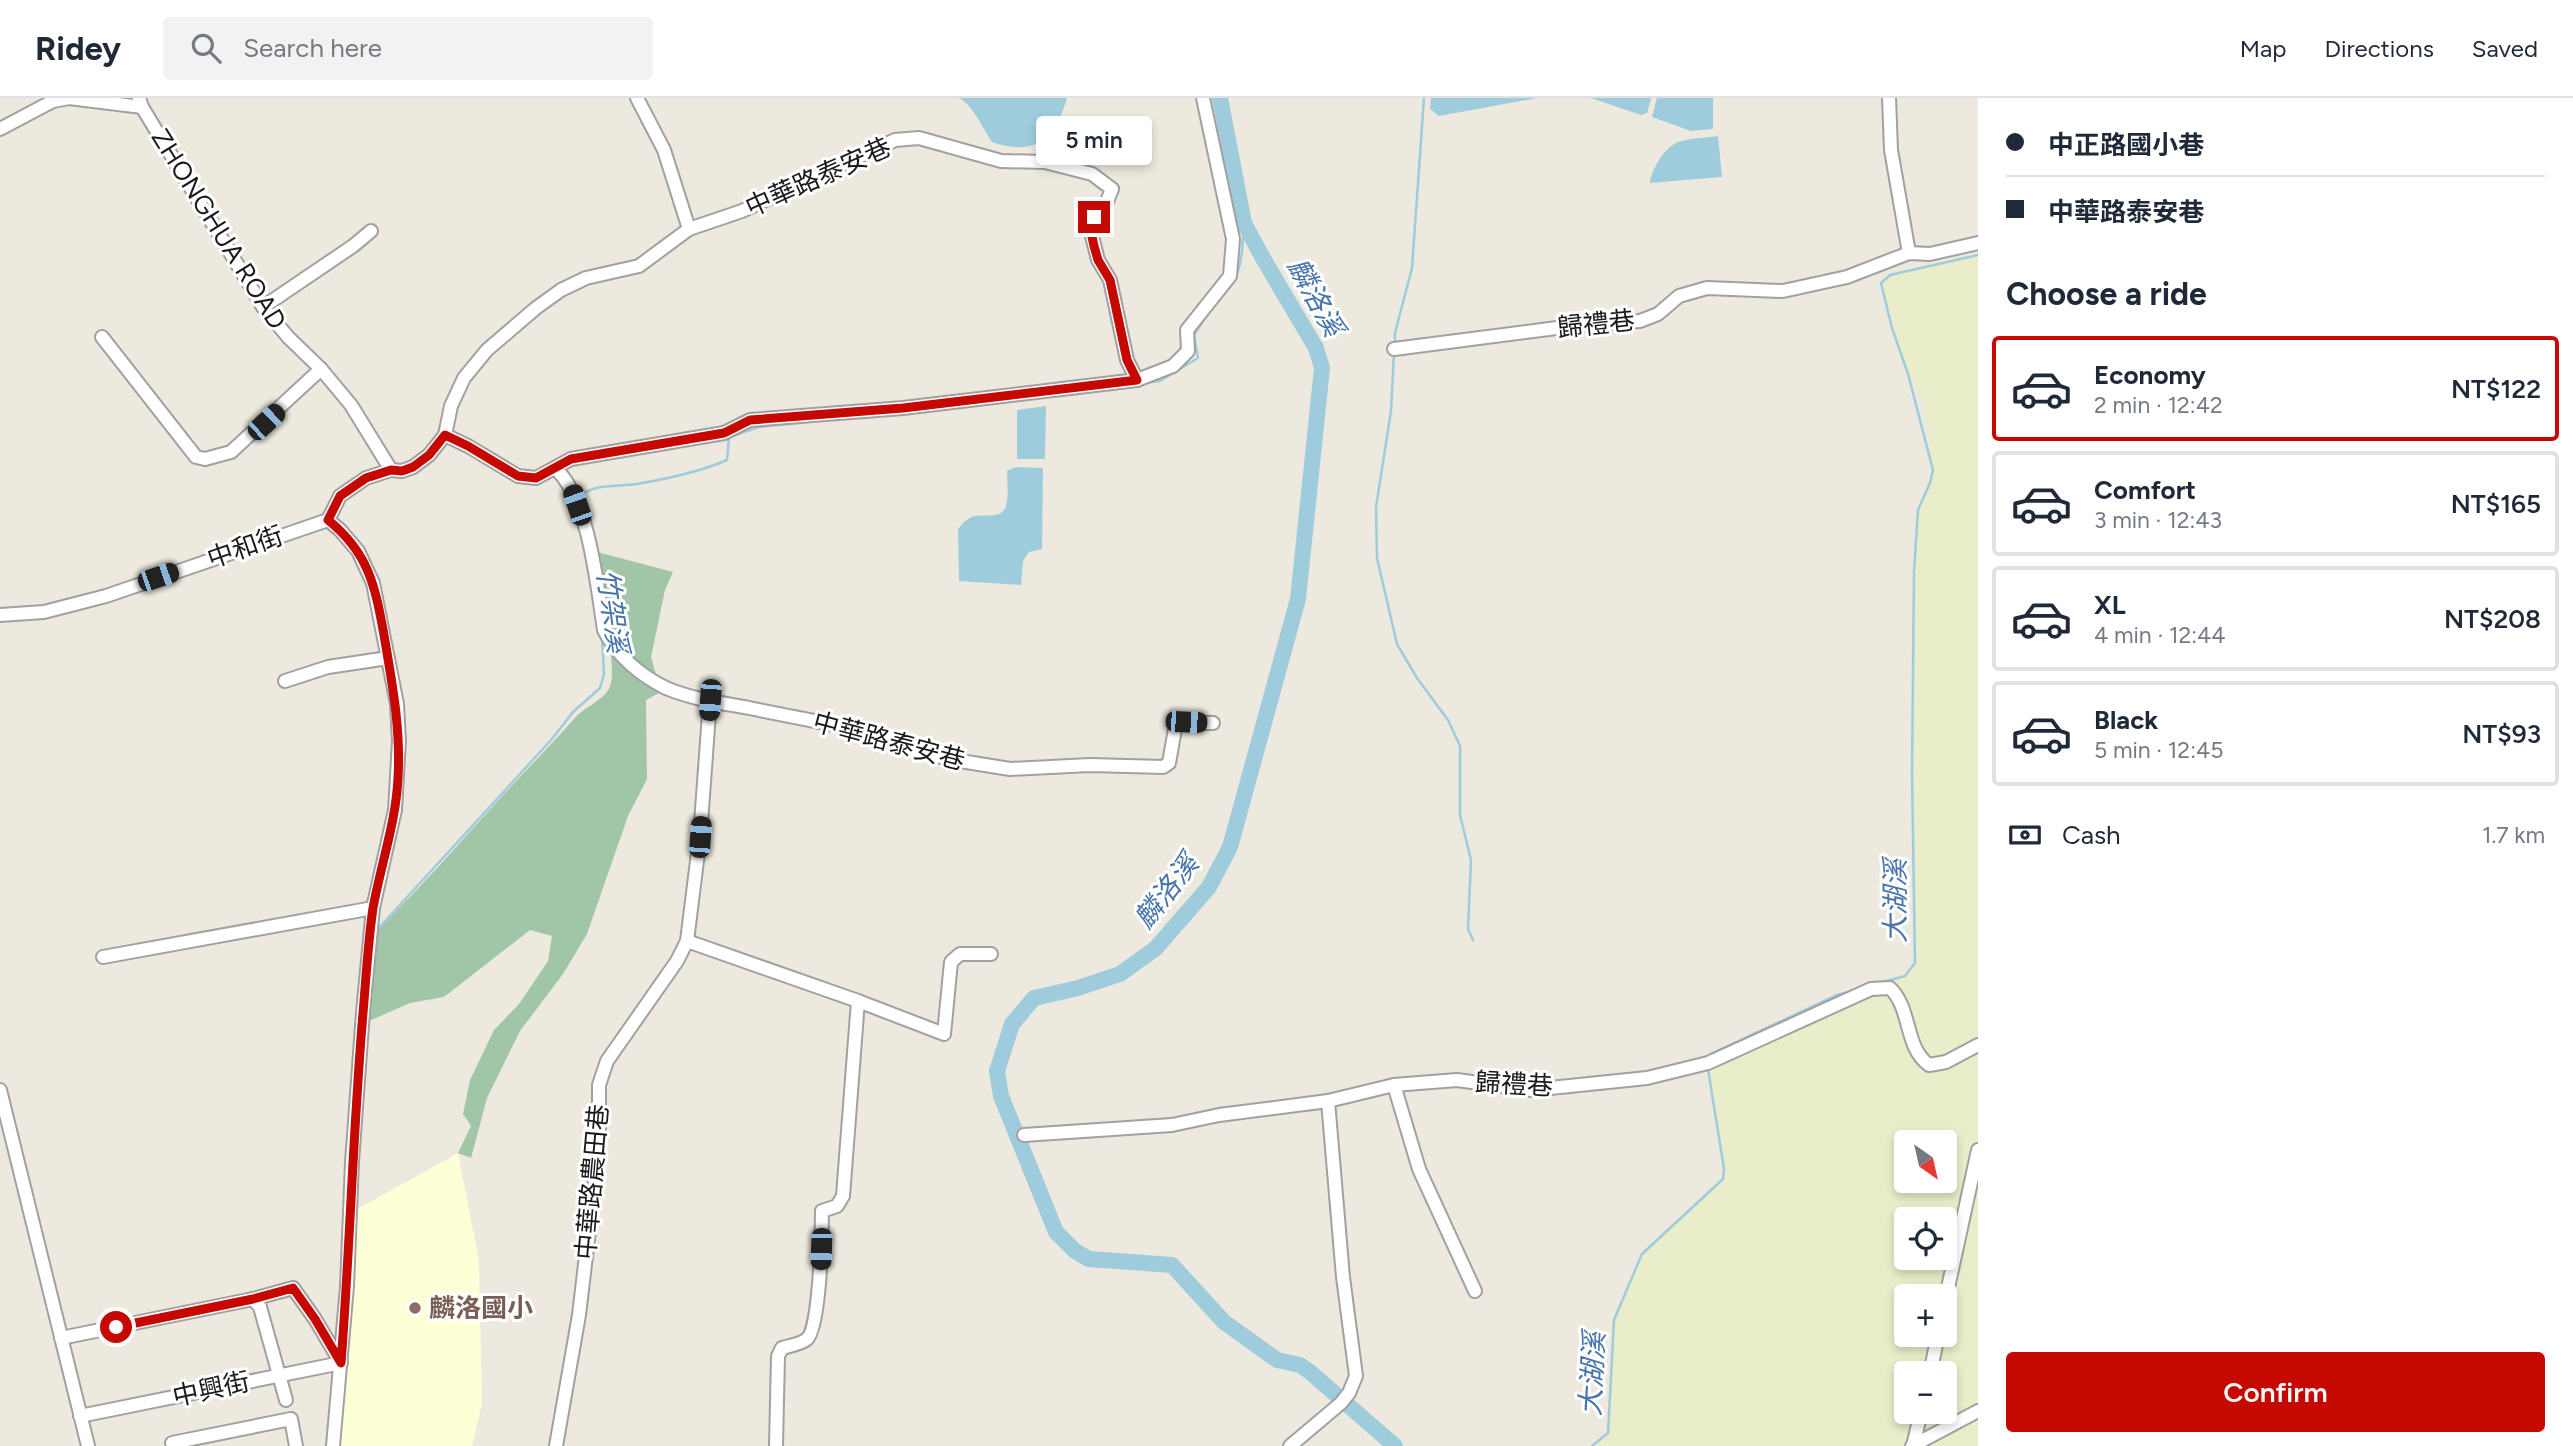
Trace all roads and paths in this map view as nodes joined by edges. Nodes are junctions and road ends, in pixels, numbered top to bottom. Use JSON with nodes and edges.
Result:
{"nodes":[{"id":1,"x":637,"y":98,"type":"edge"},
{"id":2,"x":1203,"y":98,"type":"edge"},
{"id":3,"x":1889,"y":98,"type":"edge"},
{"id":4,"x":141,"y":103,"type":"edge"},
{"id":5,"x":0,"y":129,"type":"edge"},
{"id":6,"x":689,"y":229,"type":"junction"},
{"id":7,"x":371,"y":231,"type":"dead end"},
{"id":8,"x":1978,"y":243,"type":"edge"},
{"id":9,"x":1909,"y":253,"type":"junction"},
{"id":10,"x":263,"y":307,"type":"junction"},
{"id":11,"x":102,"y":337,"type":"dead end"},
{"id":12,"x":1394,"y":349,"type":"dead end"},
{"id":13,"x":321,"y":369,"type":"junction"},
{"id":14,"x":1137,"y":380,"type":"junction"},
{"id":15,"x":445,"y":435,"type":"junction"},
{"id":16,"x":556,"y":469,"type":"junction"},
{"id":17,"x":391,"y":470,"type":"junction"},
{"id":18,"x":328,"y":520,"type":"junction"},
{"id":19,"x":0,"y":615,"type":"edge"},
{"id":20,"x":388,"y":658,"type":"junction"},
{"id":21,"x":285,"y":681,"type":"dead end"},
{"id":22,"x":710,"y":700,"type":"junction"},
{"id":23,"x":1213,"y":723,"type":"dead end"},
{"id":24,"x":373,"y":908,"type":"junction"},
{"id":25,"x":687,"y":941,"type":"junction"},
{"id":26,"x":991,"y":954,"type":"dead end"},
{"id":27,"x":103,"y":957,"type":"dead end"},
{"id":28,"x":858,"y":1001,"type":"junction"},
{"id":29,"x":1978,"y":1045,"type":"edge"},
{"id":30,"x":1394,"y":1085,"type":"junction"},
{"id":31,"x":0,"y":1090,"type":"edge"},
{"id":32,"x":1328,"y":1101,"type":"junction"},
{"id":33,"x":1024,"y":1135,"type":"dead end"},
{"id":34,"x":1978,"y":1150,"type":"edge"},
{"id":35,"x":1949,"y":1284,"type":"edge"},
{"id":36,"x":1475,"y":1291,"type":"dead end"},
{"id":37,"x":253,"y":1299,"type":"junction"},
{"id":38,"x":61,"y":1338,"type":"junction"},
{"id":39,"x":341,"y":1363,"type":"junction"},
{"id":40,"x":280,"y":1375,"type":"junction"},
{"id":41,"x":286,"y":1400,"type":"dead end"},
{"id":42,"x":1978,"y":1411,"type":"edge"},
{"id":43,"x":80,"y":1416,"type":"junction"},
{"id":44,"x":1919,"y":1424,"type":"edge"},
{"id":45,"x":172,"y":1443,"type":"dead end"},
{"id":46,"x":88,"y":1446,"type":"edge"},
{"id":47,"x":296,"y":1446,"type":"edge"},
{"id":48,"x":332,"y":1446,"type":"edge"},
{"id":49,"x":556,"y":1446,"type":"edge"},
{"id":50,"x":776,"y":1446,"type":"edge"},
{"id":51,"x":1290,"y":1446,"type":"edge"},
{"id":52,"x":1913,"y":1446,"type":"edge"}],
"edges":[{"from":1,"to":6,"type":"street"},
{"from":2,"to":14,"type":"street"},
{"from":3,"to":9,"type":"street"},
{"from":4,"to":5,"type":"street"},
{"from":4,"to":10,"type":"street","name":"ZHONGHUA ROAD"},
{"from":6,"to":14,"type":"street","name":"中華路泰安巷"},
{"from":6,"to":15,"type":"street","name":"中華路泰安巷"},
{"from":7,"to":10,"type":"street"},
{"from":8,"to":9,"type":"street","name":"歸禮巷"},
{"from":9,"to":12,"type":"street","name":"歸禮巷"},
{"from":10,"to":13,"type":"street","name":"ZHONGHUA ROAD"},
{"from":11,"to":13,"type":"street"},
{"from":13,"to":17,"type":"street","name":"ZHONGHUA ROAD"},
{"from":14,"to":16,"type":"street"},
{"from":15,"to":16,"type":"street"},
{"from":15,"to":17,"type":"street","name":"中華路泰安巷"},
{"from":16,"to":22,"type":"street","name":"中華路泰安巷"},
{"from":17,"to":18,"type":"street"},
{"from":18,"to":19,"type":"street","name":"中和街"},
{"from":18,"to":20,"type":"street"},
{"from":20,"to":21,"type":"street"},
{"from":20,"to":24,"type":"street"},
{"from":22,"to":23,"type":"street","name":"中華路泰安巷"},
{"from":22,"to":25,"type":"street","name":"中華路農田巷"},
{"from":24,"to":27,"type":"street"},
{"from":24,"to":39,"type":"street"},
{"from":25,"to":28,"type":"street"},
{"from":25,"to":49,"type":"street","name":"中華路農田巷"},
{"from":26,"to":28,"type":"street"},
{"from":28,"to":50,"type":"street"},
{"from":29,"to":30,"type":"street","name":"歸禮巷"},
{"from":30,"to":32,"type":"street","name":"歸禮巷"},
{"from":30,"to":36,"type":"street"},
{"from":31,"to":38,"type":"street"},
{"from":32,"to":33,"type":"street","name":"歸禮巷"},
{"from":32,"to":51,"type":"street"},
{"from":34,"to":35,"type":"street"},
{"from":37,"to":38,"type":"street"},
{"from":37,"to":39,"type":"street"},
{"from":37,"to":40,"type":"street"},
{"from":38,"to":43,"type":"street"},
{"from":39,"to":40,"type":"street","name":"中興街"},
{"from":39,"to":48,"type":"street"},
{"from":40,"to":41,"type":"street"},
{"from":40,"to":43,"type":"street","name":"中興街"},
{"from":42,"to":52,"type":"street"},
{"from":43,"to":46,"type":"street"},
{"from":44,"to":52,"type":"street"},
{"from":45,"to":47,"type":"street"}]}
